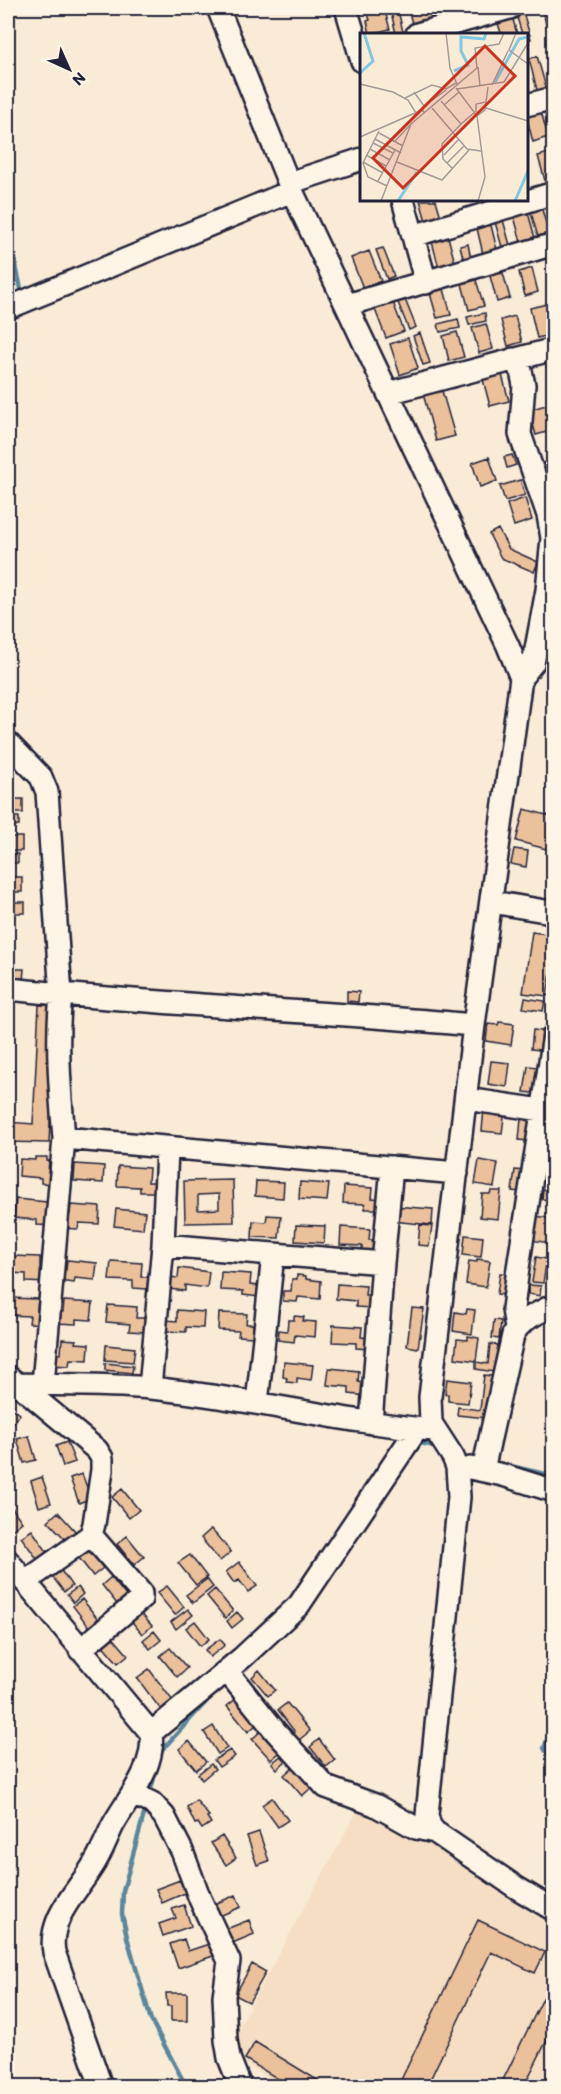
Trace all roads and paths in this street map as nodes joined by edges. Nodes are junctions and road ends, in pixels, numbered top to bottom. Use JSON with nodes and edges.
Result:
{"nodes":[{"id":1,"x":218,"y":8,"type":"edge"},
{"id":2,"x":346,"y":8,"type":"edge"},
{"id":3,"x":510,"y":8,"type":"edge"},
{"id":4,"x":421,"y":33,"type":"edge"},
{"id":5,"x":360,"y":51,"type":"edge"},
{"id":6,"x":554,"y":98,"type":"edge"},
{"id":7,"x":528,"y":104,"type":"edge"},
{"id":8,"x":360,"y":160,"type":"edge"},
{"id":9,"x":291,"y":187,"type":"junction"},
{"id":10,"x":554,"y":193,"type":"edge"},
{"id":11,"x":403,"y":201,"type":"edge"},
{"id":12,"x":528,"y":201,"type":"edge"},
{"id":13,"x":528,"y":201,"type":"edge"},
{"id":14,"x":413,"y":236,"type":"junction"},
{"id":15,"x":554,"y":244,"type":"edge"},
{"id":16,"x":426,"y":283,"type":"junction"},
{"id":17,"x":347,"y":305,"type":"junction"},
{"id":18,"x":8,"y":308,"type":"edge"},
{"id":19,"x":554,"y":349,"type":"edge"},
{"id":20,"x":513,"y":359,"type":"junction"},
{"id":21,"x":388,"y":393,"type":"junction"},
{"id":22,"x":521,"y":678,"type":"junction"},
{"id":23,"x":8,"y":743,"type":"edge"},
{"id":24,"x":492,"y":902,"type":"junction"},
{"id":25,"x":554,"y":911,"type":"edge"},
{"id":26,"x":8,"y":989,"type":"edge"},
{"id":27,"x":61,"y":995,"type":"junction"},
{"id":28,"x":474,"y":1025,"type":"junction"},
{"id":29,"x":553,"y":1045,"type":"edge"},
{"id":30,"x":466,"y":1099,"type":"junction"},
{"id":31,"x":542,"y":1110,"type":"junction"},
{"id":32,"x":64,"y":1138,"type":"junction"},
{"id":33,"x":167,"y":1149,"type":"junction"},
{"id":34,"x":392,"y":1167,"type":"junction"},
{"id":35,"x":457,"y":1173,"type":"junction"},
{"id":36,"x":163,"y":1245,"type":"junction"},
{"id":37,"x":273,"y":1255,"type":"junction"},
{"id":38,"x":382,"y":1263,"type":"junction"},
{"id":39,"x":554,"y":1305,"type":"edge"},
{"id":40,"x":516,"y":1329,"type":"junction"},
{"id":41,"x":28,"y":1385,"type":"edge"},
{"id":42,"x":150,"y":1388,"type":"junction"},
{"id":43,"x":257,"y":1403,"type":"junction"},
{"id":44,"x":371,"y":1423,"type":"junction"},
{"id":45,"x":426,"y":1429,"type":"junction"},
{"id":46,"x":457,"y":1467,"type":"junction"},
{"id":47,"x":483,"y":1470,"type":"junction"},
{"id":48,"x":554,"y":1491,"type":"edge"},
{"id":49,"x":91,"y":1534,"type":"junction"},
{"id":50,"x":8,"y":1561,"type":"edge"},
{"id":51,"x":25,"y":1582,"type":"junction"},
{"id":52,"x":80,"y":1650,"type":"junction"},
{"id":53,"x":227,"y":1671,"type":"junction"},
{"id":54,"x":151,"y":1733,"type":"junction"},
{"id":55,"x":143,"y":1799,"type":"junction"},
{"id":56,"x":435,"y":1832,"type":"junction"},
{"id":57,"x":554,"y":1910,"type":"edge"},
{"id":58,"x":101,"y":2086,"type":"edge"},
{"id":59,"x":240,"y":2086,"type":"edge"}],
"edges":[{"from":1,"to":9,"type":"street"},
{"from":2,"to":5,"type":"street"},
{"from":3,"to":4,"type":"street"},
{"from":6,"to":7,"type":"street"},
{"from":8,"to":9,"type":"street"},
{"from":9,"to":17,"type":"street"},
{"from":9,"to":18,"type":"street"},
{"from":10,"to":13,"type":"street"},
{"from":11,"to":14,"type":"street"},
{"from":12,"to":14,"type":"street"},
{"from":14,"to":16,"type":"street"},
{"from":15,"to":16,"type":"street"},
{"from":16,"to":17,"type":"street"},
{"from":17,"to":21,"type":"street"},
{"from":19,"to":20,"type":"street"},
{"from":20,"to":21,"type":"street"},
{"from":20,"to":22,"type":"street"},
{"from":21,"to":22,"type":"street"},
{"from":22,"to":24,"type":"street"},
{"from":23,"to":27,"type":"street"},
{"from":24,"to":25,"type":"street"},
{"from":24,"to":28,"type":"street"},
{"from":26,"to":27,"type":"street"},
{"from":27,"to":28,"type":"street"},
{"from":27,"to":32,"type":"street"},
{"from":28,"to":30,"type":"street"},
{"from":29,"to":31,"type":"street"},
{"from":30,"to":31,"type":"street"},
{"from":30,"to":35,"type":"street"},
{"from":31,"to":40,"type":"street"},
{"from":32,"to":33,"type":"street"},
{"from":32,"to":41,"type":"street"},
{"from":33,"to":34,"type":"street"},
{"from":33,"to":36,"type":"street"},
{"from":34,"to":35,"type":"street"},
{"from":34,"to":38,"type":"street"},
{"from":35,"to":45,"type":"street"},
{"from":36,"to":37,"type":"street"},
{"from":36,"to":42,"type":"street"},
{"from":37,"to":38,"type":"street"},
{"from":37,"to":43,"type":"street"},
{"from":38,"to":44,"type":"street"},
{"from":39,"to":40,"type":"street"},
{"from":40,"to":47,"type":"street"},
{"from":41,"to":42,"type":"street"},
{"from":41,"to":49,"type":"street"},
{"from":42,"to":43,"type":"street"},
{"from":43,"to":44,"type":"street"},
{"from":44,"to":45,"type":"street"},
{"from":45,"to":46,"type":"street"},
{"from":45,"to":53,"type":"street"},
{"from":46,"to":47,"type":"street"},
{"from":46,"to":56,"type":"street"},
{"from":47,"to":48,"type":"street"},
{"from":49,"to":51,"type":"street"},
{"from":49,"to":52,"type":"street"},
{"from":50,"to":51,"type":"street"},
{"from":51,"to":52,"type":"street"},
{"from":52,"to":54,"type":"street"},
{"from":53,"to":54,"type":"street"},
{"from":53,"to":56,"type":"street"},
{"from":54,"to":55,"type":"street"},
{"from":55,"to":58,"type":"street"},
{"from":55,"to":59,"type":"street"},
{"from":56,"to":57,"type":"street"}]}
